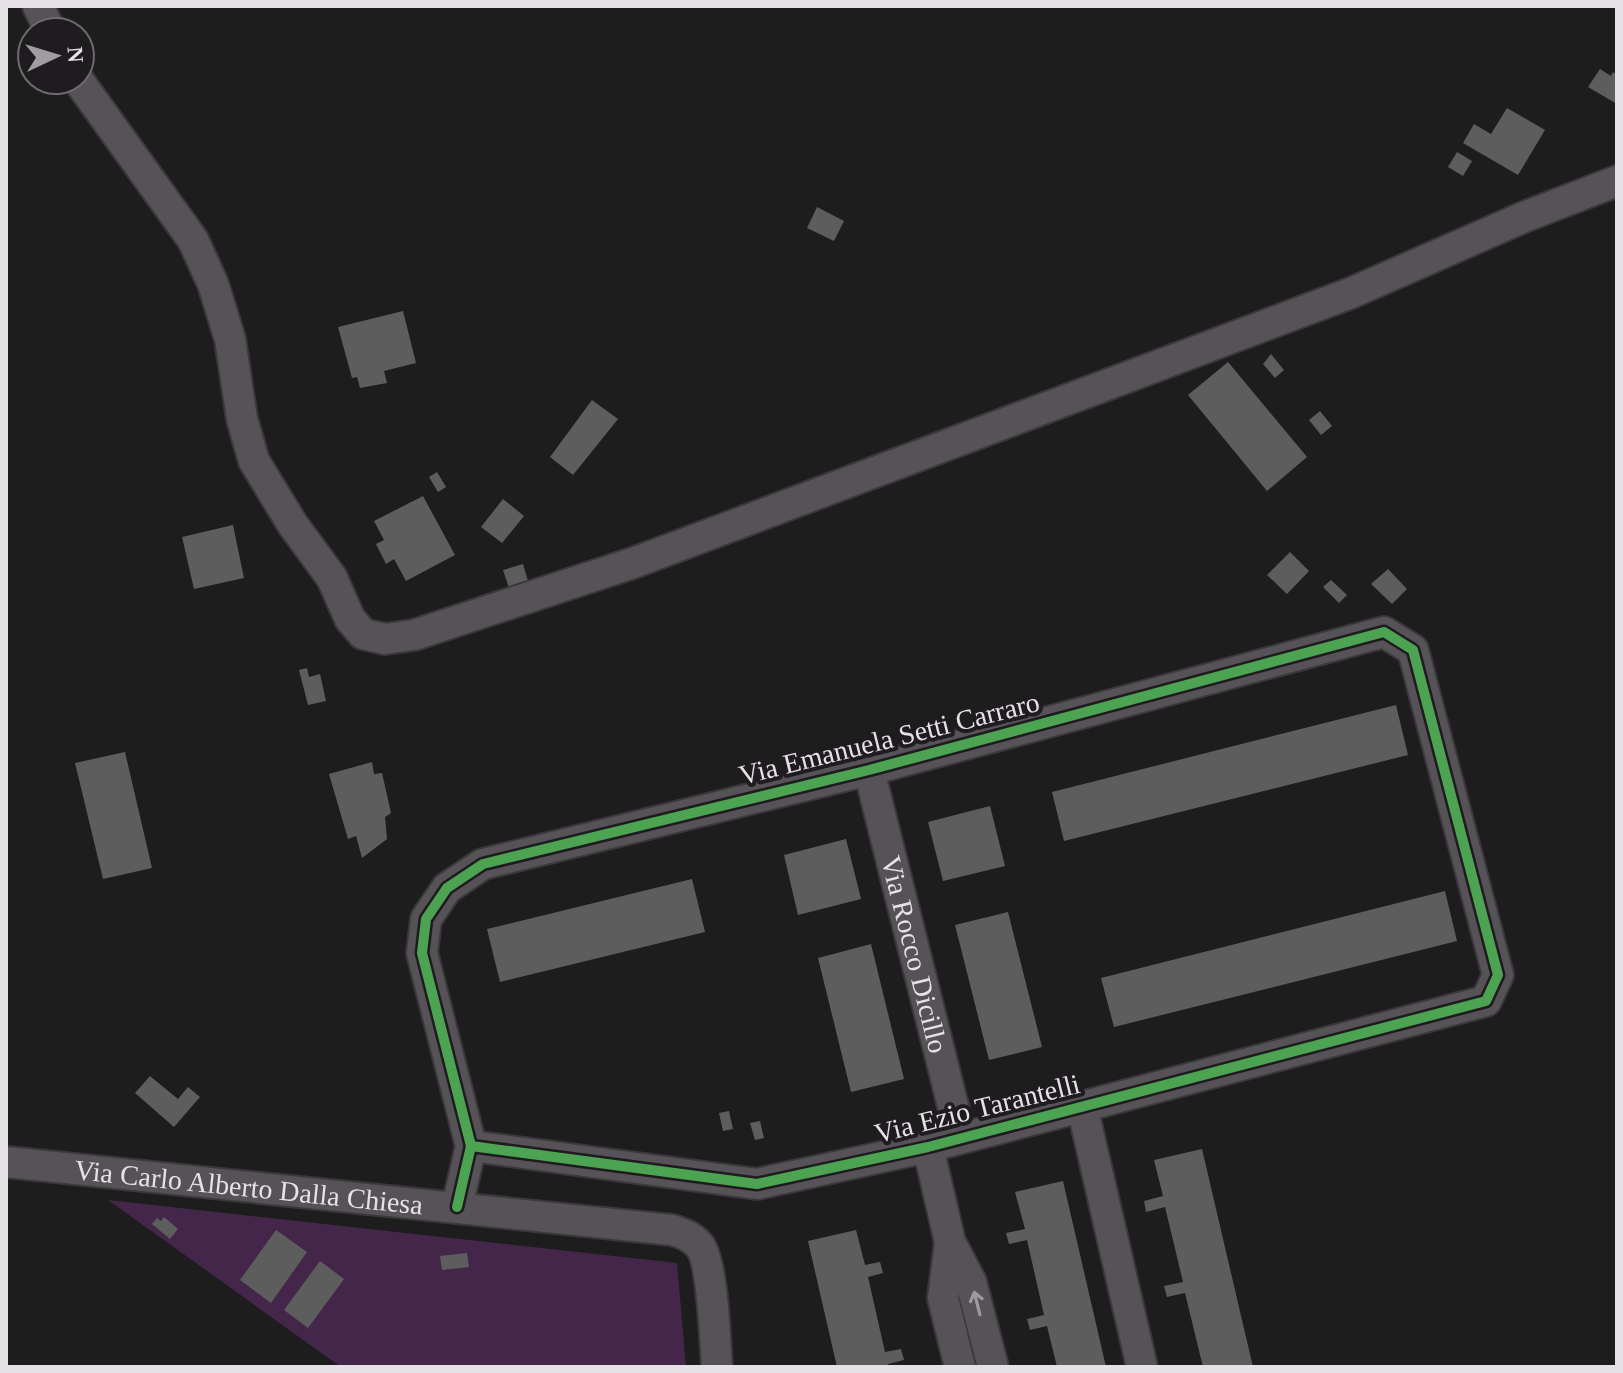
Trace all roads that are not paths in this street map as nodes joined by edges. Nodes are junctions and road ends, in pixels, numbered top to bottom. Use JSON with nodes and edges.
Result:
{"nodes":[{"id":1,"x":90,"y":96,"type":"edge"},
{"id":2,"x":1617,"y":181,"type":"edge"},
{"id":3,"x":869,"y":770,"type":"junction"},
{"id":4,"x":1486,"y":1001,"type":"joint"},
{"id":5,"x":1082,"y":1106,"type":"junction"},
{"id":6,"x":961,"y":1138,"type":"junction"},
{"id":7,"x":471,"y":1146,"type":"junction"},
{"id":8,"x":928,"y":1147,"type":"junction"},
{"id":9,"x":6,"y":1162,"type":"edge"},
{"id":10,"x":457,"y":1207,"type":"junction"},
{"id":11,"x":950,"y":1242,"type":"junction"},
{"id":12,"x":717,"y":1367,"type":"edge"},
{"id":13,"x":960,"y":1367,"type":"edge"},
{"id":14,"x":993,"y":1367,"type":"edge"},
{"id":15,"x":1142,"y":1367,"type":"edge"}],
"edges":[{"from":1,"to":2,"type":"street"},
{"from":3,"to":4,"type":"street","name":"Via Emanuela Setti Carraro"},
{"from":3,"to":6,"type":"street","name":"Via Rocco Dicillo"},
{"from":3,"to":7,"type":"street","name":"Via Emanuela Setti Carraro"},
{"from":4,"to":5,"type":"street","name":"Via Ezio Tarantelli"},
{"from":5,"to":6,"type":"street","name":"Via Ezio Tarantelli"},
{"from":5,"to":15,"type":"street"},
{"from":6,"to":8,"type":"street","name":"Via Ezio Tarantelli"},
{"from":7,"to":8,"type":"street","name":"Via Ezio Tarantelli"},
{"from":7,"to":10,"type":"street"},
{"from":8,"to":11,"type":"street"},
{"from":9,"to":10,"type":"street","name":"Via Carlo Alberto Dalla Chiesa"},
{"from":10,"to":12,"type":"street","name":"Via Carlo Alberto Dalla Chiesa"},
{"from":11,"to":13,"type":"street"},
{"from":14,"to":11,"type":"street","one_way":true}]}
